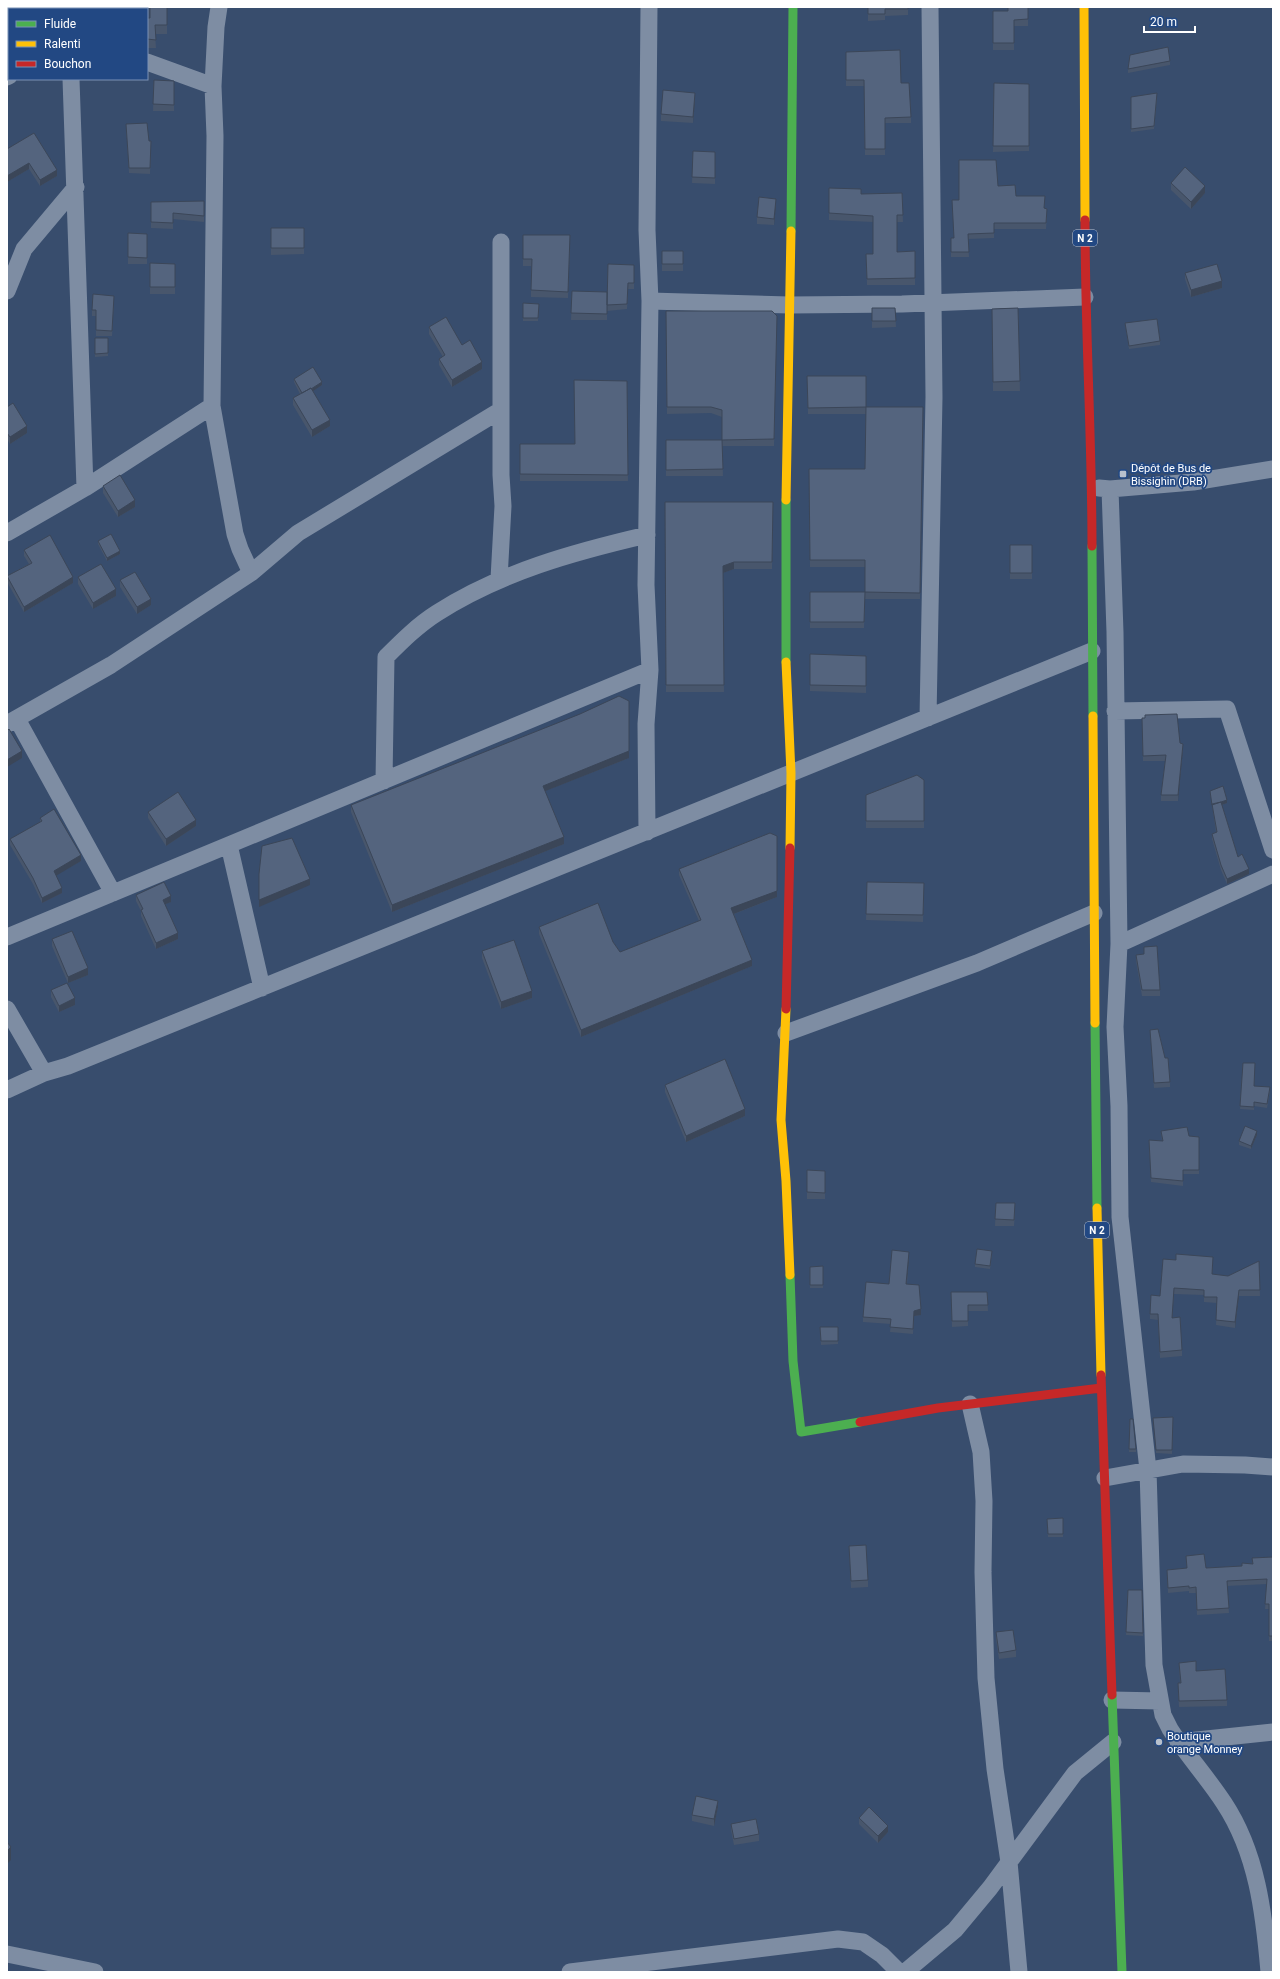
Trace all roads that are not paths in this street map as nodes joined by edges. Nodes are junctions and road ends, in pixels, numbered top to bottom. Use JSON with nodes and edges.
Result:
{"nodes":[{"id":1,"x":220,"y":7,"type":"edge"},
{"id":2,"x":649,"y":7,"type":"edge"},
{"id":3,"x":793,"y":7,"type":"edge"},
{"id":4,"x":930,"y":7,"type":"edge"},
{"id":5,"x":1084,"y":7,"type":"edge"},
{"id":6,"x":148,"y":62,"type":"edge"},
{"id":7,"x":71,"y":80,"type":"edge"},
{"id":8,"x":213,"y":86,"type":"junction"},
{"id":9,"x":76,"y":187,"type":"junction"},
{"id":10,"x":501,"y":242,"type":"dead end"},
{"id":11,"x":7,"y":292,"type":"edge"},
{"id":12,"x":1084,"y":297,"type":"junction"},
{"id":13,"x":650,"y":301,"type":"junction"},
{"id":14,"x":933,"y":303,"type":"junction"},
{"id":15,"x":789,"y":305,"type":"junction"},
{"id":16,"x":212,"y":406,"type":"junction"},
{"id":17,"x":501,"y":410,"type":"junction"},
{"id":18,"x":1273,"y":469,"type":"edge"},
{"id":19,"x":85,"y":488,"type":"junction"},
{"id":20,"x":1092,"y":488,"type":"junction"},
{"id":21,"x":1110,"y":489,"type":"junction"},
{"id":22,"x":7,"y":533,"type":"edge"},
{"id":23,"x":647,"y":535,"type":"junction"},
{"id":24,"x":251,"y":573,"type":"junction"},
{"id":25,"x":499,"y":579,"type":"junction"},
{"id":26,"x":1092,"y":651,"type":"junction"},
{"id":27,"x":650,"y":670,"type":"junction"},
{"id":28,"x":1115,"y":711,"type":"junction"},
{"id":29,"x":928,"y":718,"type":"junction"},
{"id":30,"x":12,"y":722,"type":"edge"},
{"id":31,"x":791,"y":773,"type":"junction"},
{"id":32,"x":384,"y":781,"type":"junction"},
{"id":33,"x":1267,"y":808,"type":"edge"},
{"id":34,"x":647,"y":832,"type":"junction"},
{"id":35,"x":229,"y":845,"type":"junction"},
{"id":36,"x":1273,"y":850,"type":"edge"},
{"id":37,"x":1273,"y":874,"type":"edge"},
{"id":38,"x":113,"y":893,"type":"junction"},
{"id":39,"x":1094,"y":913,"type":"junction"},
{"id":40,"x":7,"y":937,"type":"edge"},
{"id":41,"x":1119,"y":944,"type":"junction"},
{"id":42,"x":262,"y":988,"type":"junction"},
{"id":43,"x":7,"y":1009,"type":"edge"},
{"id":44,"x":786,"y":1033,"type":"junction"},
{"id":45,"x":44,"y":1073,"type":"junction"},
{"id":46,"x":7,"y":1090,"type":"edge"},
{"id":47,"x":1101,"y":1388,"type":"junction"},
{"id":48,"x":970,"y":1404,"type":"junction"},
{"id":49,"x":1273,"y":1467,"type":"edge"},
{"id":50,"x":1148,"y":1470,"type":"junction"},
{"id":51,"x":1105,"y":1478,"type":"junction"},
{"id":52,"x":1112,"y":1700,"type":"junction"},
{"id":53,"x":1160,"y":1701,"type":"junction"},
{"id":54,"x":1273,"y":1732,"type":"edge"},
{"id":55,"x":1113,"y":1742,"type":"junction"},
{"id":56,"x":1178,"y":1742,"type":"junction"},
{"id":57,"x":1009,"y":1862,"type":"junction"},
{"id":58,"x":7,"y":1954,"type":"edge"},
{"id":59,"x":1270,"y":1967,"type":"edge"},
{"id":60,"x":95,"y":1972,"type":"edge"},
{"id":61,"x":570,"y":1972,"type":"edge"},
{"id":62,"x":899,"y":1972,"type":"edge"},
{"id":63,"x":905,"y":1972,"type":"edge"},
{"id":64,"x":1019,"y":1972,"type":"edge"},
{"id":65,"x":1122,"y":1972,"type":"edge"}],
"edges":[{"from":1,"to":8,"type":"street"},
{"from":2,"to":13,"type":"street"},
{"from":3,"to":15,"type":"main road"},
{"from":4,"to":14,"type":"street"},
{"from":5,"to":12,"type":"main road","number":"N 2"},
{"from":6,"to":8,"type":"street"},
{"from":7,"to":9,"type":"street"},
{"from":8,"to":16,"type":"street"},
{"from":9,"to":11,"type":"street"},
{"from":9,"to":19,"type":"street"},
{"from":10,"to":17,"type":"street"},
{"from":12,"to":14,"type":"street"},
{"from":12,"to":20,"type":"main road","number":"N 2"},
{"from":13,"to":15,"type":"street"},
{"from":13,"to":23,"type":"street"},
{"from":14,"to":15,"type":"street"},
{"from":14,"to":29,"type":"street"},
{"from":15,"to":31,"type":"main road"},
{"from":16,"to":19,"type":"street"},
{"from":16,"to":24,"type":"street"},
{"from":17,"to":24,"type":"street"},
{"from":17,"to":25,"type":"street"},
{"from":18,"to":21,"type":"street"},
{"from":19,"to":22,"type":"street"},
{"from":20,"to":21,"type":"street"},
{"from":20,"to":26,"type":"main road","number":"N 2"},
{"from":21,"to":28,"type":"street"},
{"from":23,"to":25,"type":"street"},
{"from":23,"to":27,"type":"street"},
{"from":24,"to":30,"type":"street"},
{"from":25,"to":32,"type":"street"},
{"from":26,"to":29,"type":"street"},
{"from":26,"to":39,"type":"main road","number":"N 2"},
{"from":27,"to":32,"type":"street"},
{"from":27,"to":34,"type":"street"},
{"from":28,"to":33,"type":"street"},
{"from":28,"to":41,"type":"street"},
{"from":29,"to":31,"type":"street"},
{"from":30,"to":38,"type":"street"},
{"from":31,"to":34,"type":"street"},
{"from":31,"to":44,"type":"main road"},
{"from":32,"to":35,"type":"street"},
{"from":33,"to":36,"type":"street"},
{"from":34,"to":42,"type":"street"},
{"from":35,"to":38,"type":"street"},
{"from":35,"to":42,"type":"street"},
{"from":37,"to":41,"type":"street"},
{"from":38,"to":40,"type":"street"},
{"from":39,"to":44,"type":"street"},
{"from":39,"to":47,"type":"main road","number":"N 2"},
{"from":41,"to":50,"type":"street"},
{"from":42,"to":45,"type":"street"},
{"from":43,"to":45,"type":"street"},
{"from":44,"to":48,"type":"main road"},
{"from":45,"to":46,"type":"street"},
{"from":47,"to":48,"type":"main road"},
{"from":47,"to":51,"type":"main road","number":"N 2"},
{"from":48,"to":57,"type":"street"},
{"from":49,"to":50,"type":"street"},
{"from":50,"to":51,"type":"street"},
{"from":50,"to":53,"type":"street"},
{"from":51,"to":52,"type":"main road","number":"N 2"},
{"from":52,"to":53,"type":"street"},
{"from":52,"to":55,"type":"main road","number":"N 2"},
{"from":53,"to":56,"type":"street"},
{"from":54,"to":56,"type":"street"},
{"from":55,"to":57,"type":"street"},
{"from":55,"to":65,"type":"main road","number":"N 2"},
{"from":56,"to":59,"type":"street"},
{"from":57,"to":63,"type":"street"},
{"from":57,"to":64,"type":"street"},
{"from":58,"to":60,"type":"street"},
{"from":61,"to":62,"type":"street"}]}
